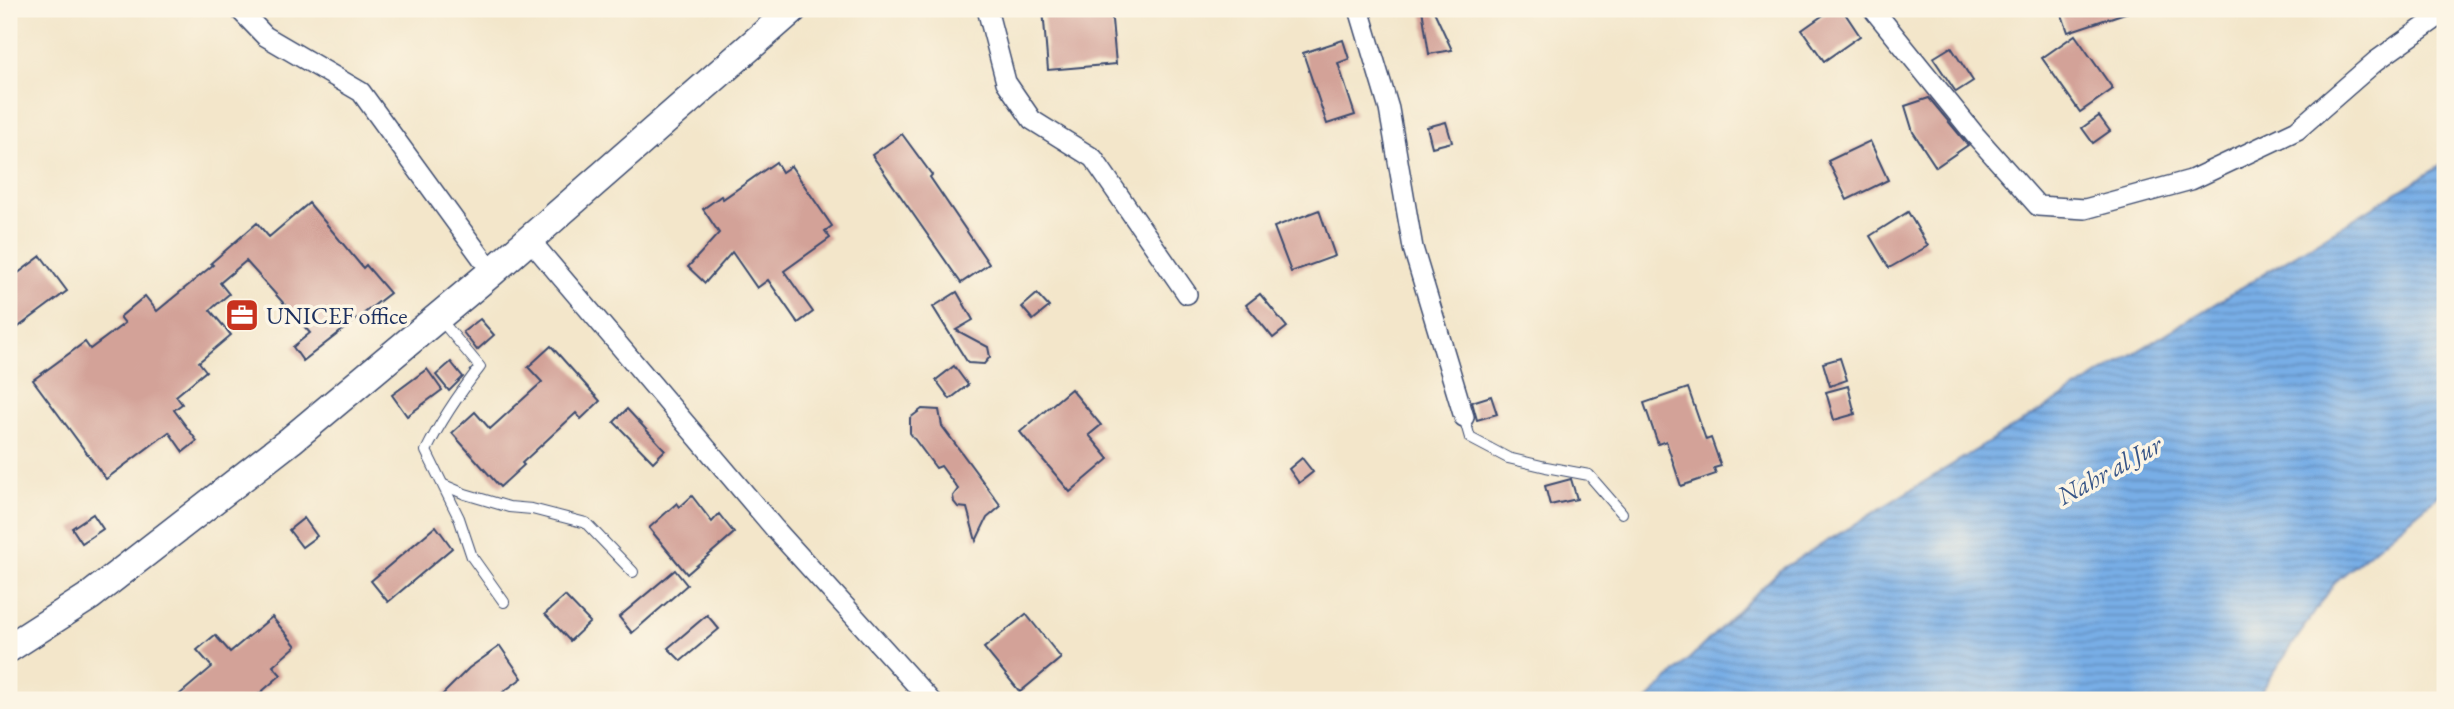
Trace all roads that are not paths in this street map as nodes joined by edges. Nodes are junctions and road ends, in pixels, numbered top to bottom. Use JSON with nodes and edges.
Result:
{"nodes":[{"id":1,"x":239,"y":9,"type":"edge"},
{"id":2,"x":793,"y":9,"type":"edge"},
{"id":3,"x":987,"y":9,"type":"edge"},
{"id":4,"x":1360,"y":9,"type":"edge"},
{"id":5,"x":1873,"y":9,"type":"edge"},
{"id":6,"x":2445,"y":12,"type":"edge"},
{"id":7,"x":529,"y":239,"type":"junction"},
{"id":8,"x":492,"y":272,"type":"junction"},
{"id":9,"x":1187,"y":294,"type":"dead end"},
{"id":10,"x":437,"y":316,"type":"junction"},
{"id":11,"x":1464,"y":417,"type":"joint"},
{"id":12,"x":444,"y":485,"type":"junction"},
{"id":13,"x":1622,"y":513,"type":"dead end"},
{"id":14,"x":633,"y":572,"type":"dead end"},
{"id":15,"x":503,"y":602,"type":"dead end"},
{"id":16,"x":9,"y":648,"type":"edge"},
{"id":17,"x":930,"y":700,"type":"edge"}],
"edges":[{"from":1,"to":8,"type":"street"},
{"from":2,"to":7,"type":"street"},
{"from":3,"to":9,"type":"street"},
{"from":4,"to":11,"type":"street"},
{"from":5,"to":6,"type":"street"},
{"from":7,"to":8,"type":"street"},
{"from":7,"to":17,"type":"street"},
{"from":8,"to":10,"type":"street"},
{"from":10,"to":12,"type":"lane"},
{"from":10,"to":16,"type":"street"},
{"from":11,"to":13,"type":"lane"},
{"from":12,"to":14,"type":"lane"},
{"from":12,"to":15,"type":"lane"}]}
